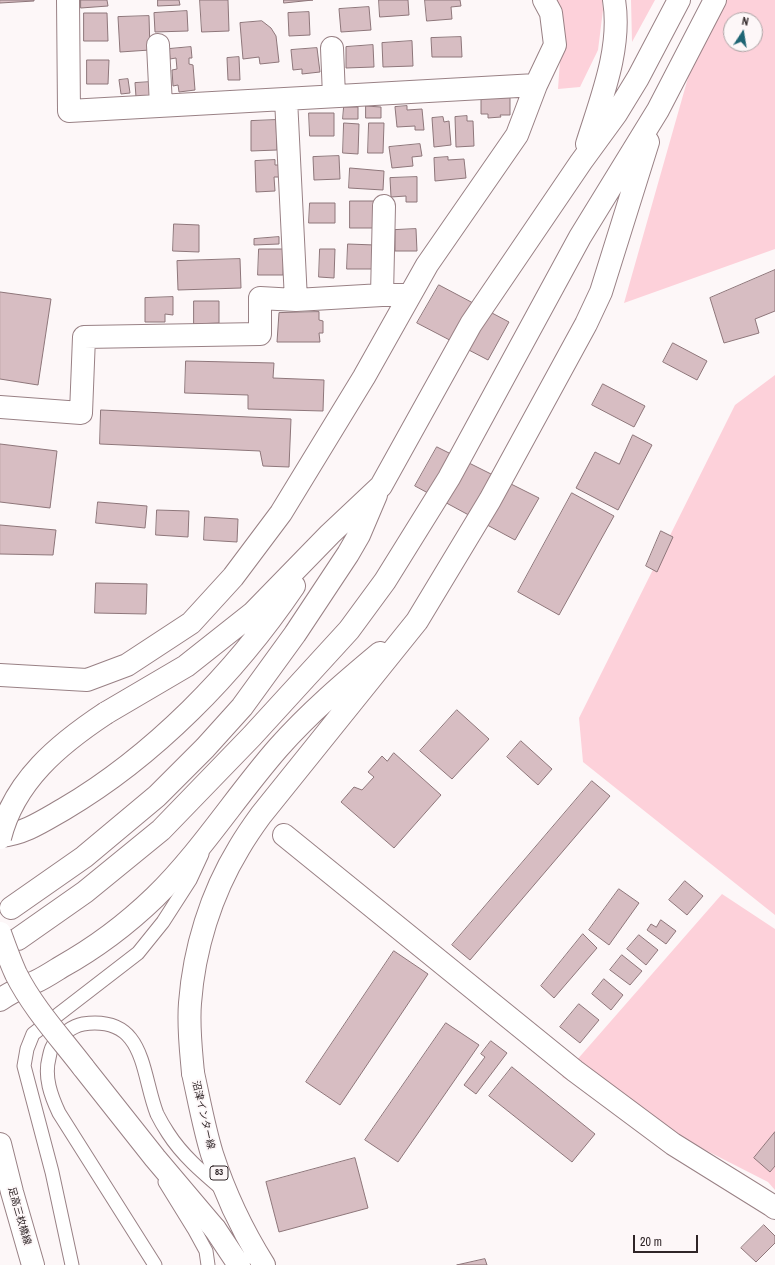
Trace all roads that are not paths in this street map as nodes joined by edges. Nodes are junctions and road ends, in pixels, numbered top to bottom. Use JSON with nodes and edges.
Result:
{"nodes":[{"id":1,"x":68,"y":0,"type":"edge"},
{"id":2,"x":544,"y":0,"type":"edge"},
{"id":3,"x":614,"y":0,"type":"edge"},
{"id":4,"x":679,"y":0,"type":"edge"},
{"id":5,"x":714,"y":0,"type":"edge"},
{"id":6,"x":158,"y":45,"type":"dead end"},
{"id":7,"x":332,"y":48,"type":"dead end"},
{"id":8,"x":536,"y":85,"type":"junction"},
{"id":9,"x":334,"y":96,"type":"junction"},
{"id":10,"x":286,"y":99,"type":"junction"},
{"id":11,"x":161,"y":106,"type":"junction"},
{"id":12,"x":658,"y":110,"type":"junction"},
{"id":13,"x":581,"y":162,"type":"junction"},
{"id":14,"x":384,"y":206,"type":"dead end"},
{"id":15,"x":382,"y":295,"type":"junction"},
{"id":16,"x":410,"y":295,"type":"junction"},
{"id":17,"x":296,"y":300,"type":"junction"},
{"id":18,"x":0,"y":407,"type":"edge"},
{"id":19,"x":381,"y":486,"type":"junction"},
{"id":20,"x":330,"y":534,"type":"junction"},
{"id":21,"x":417,"y":621,"type":"junction"},
{"id":22,"x":0,"y":676,"type":"edge"},
{"id":23,"x":31,"y":828,"type":"junction"},
{"id":24,"x":212,"y":830,"type":"junction"},
{"id":25,"x":284,"y":835,"type":"dead end"},
{"id":26,"x":0,"y":837,"type":"edge"},
{"id":27,"x":0,"y":845,"type":"edge"},
{"id":28,"x":11,"y":908,"type":"dead end"},
{"id":29,"x":9,"y":936,"type":"edge"},
{"id":30,"x":62,"y":967,"type":"junction"},
{"id":31,"x":0,"y":981,"type":"edge"},
{"id":32,"x":0,"y":1000,"type":"edge"},
{"id":33,"x":0,"y":1144,"type":"edge"},
{"id":34,"x":155,"y":1158,"type":"junction"},
{"id":35,"x":226,"y":1192,"type":"junction"},
{"id":36,"x":775,"y":1208,"type":"edge"},
{"id":37,"x":237,"y":1217,"type":"junction"},
{"id":38,"x":215,"y":1229,"type":"junction"},
{"id":39,"x":33,"y":1265,"type":"edge"},
{"id":40,"x":72,"y":1265,"type":"edge"},
{"id":41,"x":155,"y":1265,"type":"edge"},
{"id":42,"x":208,"y":1265,"type":"edge"},
{"id":43,"x":239,"y":1265,"type":"edge"},
{"id":44,"x":264,"y":1265,"type":"edge"}],
"edges":[{"from":1,"to":11,"type":"main road"},
{"from":2,"to":8,"type":"main road"},
{"from":3,"to":13,"type":"main road"},
{"from":4,"to":13,"type":"main road"},
{"from":5,"to":12,"type":"main road"},
{"from":6,"to":11,"type":"main road"},
{"from":7,"to":9,"type":"main road"},
{"from":8,"to":9,"type":"main road"},
{"from":8,"to":16,"type":"main road"},
{"from":9,"to":10,"type":"main road"},
{"from":10,"to":11,"type":"main road"},
{"from":10,"to":17,"type":"main road"},
{"from":12,"to":21,"type":"main road"},
{"from":12,"to":29,"type":"main road"},
{"from":13,"to":19,"type":"main road"},
{"from":14,"to":15,"type":"main road"},
{"from":15,"to":16,"type":"main road"},
{"from":15,"to":17,"type":"main road"},
{"from":16,"to":22,"type":"main road"},
{"from":17,"to":18,"type":"main road"},
{"from":19,"to":20,"type":"main road"},
{"from":19,"to":28,"type":"main road"},
{"from":20,"to":23,"type":"main road"},
{"from":20,"to":26,"type":"main road","bridge":true},
{"from":21,"to":24,"type":"main road"},
{"from":21,"to":35,"type":"main road","name":"沼津インター線","number":"83"},
{"from":23,"to":26,"type":"main road"},
{"from":23,"to":27,"type":"main road"},
{"from":24,"to":30,"type":"main road"},
{"from":24,"to":40,"type":"lane"},
{"from":25,"to":36,"type":"main road"},
{"from":29,"to":34,"type":"main road","bridge":true},
{"from":30,"to":31,"type":"main road"},
{"from":30,"to":32,"type":"main road"},
{"from":33,"to":39,"type":"main road","name":"足高三枚橋線"},
{"from":34,"to":38,"type":"main road"},
{"from":34,"to":42,"type":"lane"},
{"from":35,"to":37,"type":"main road","name":"沼津インター線","number":"83"},
{"from":35,"to":41,"type":"lane"},
{"from":37,"to":38,"type":"main road"},
{"from":37,"to":44,"type":"main road","name":"沼津インター線","number":"83"},
{"from":38,"to":43,"type":"main road"}]}
